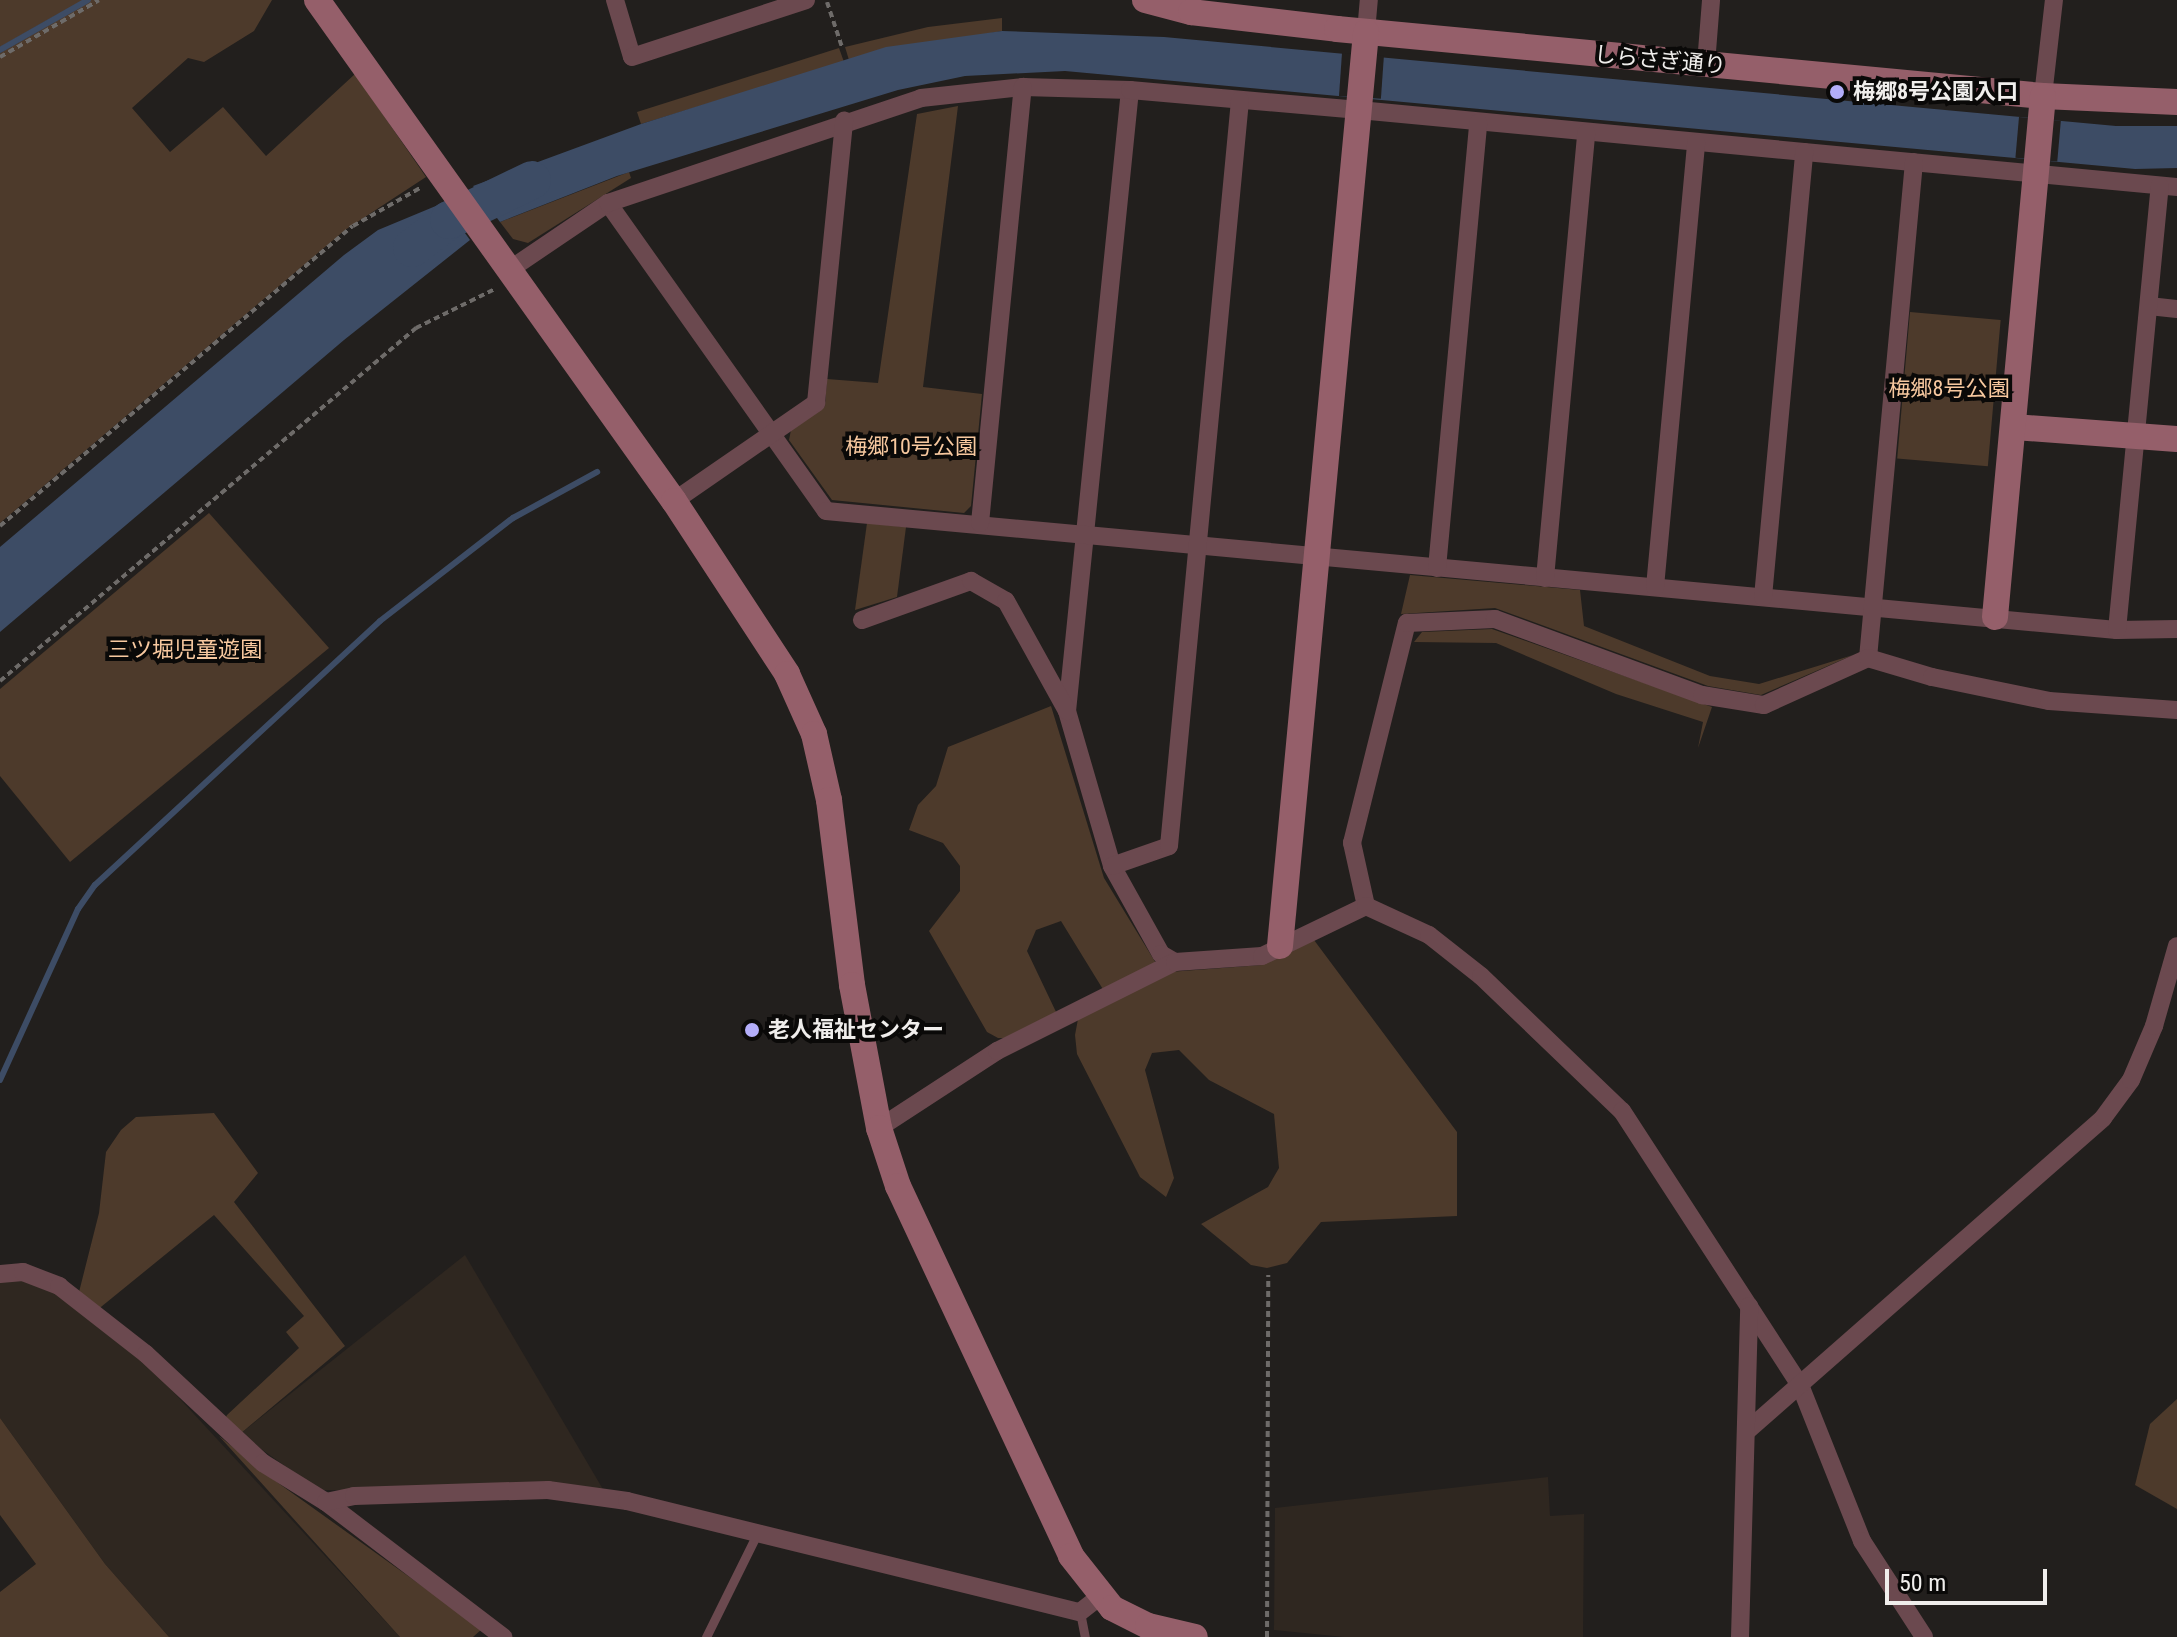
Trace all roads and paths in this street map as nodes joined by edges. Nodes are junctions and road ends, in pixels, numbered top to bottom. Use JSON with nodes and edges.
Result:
{"nodes":[{"id":1,"x":99,"y":0,"type":"edge"},
{"id":2,"x":317,"y":0,"type":"edge"},
{"id":3,"x":615,"y":0,"type":"edge"},
{"id":4,"x":806,"y":0,"type":"edge"},
{"id":5,"x":826,"y":0,"type":"edge"},
{"id":6,"x":1145,"y":0,"type":"edge"},
{"id":7,"x":1369,"y":0,"type":"edge"},
{"id":8,"x":1711,"y":0,"type":"edge"},
{"id":9,"x":2054,"y":0,"type":"edge"},
{"id":10,"x":1365,"y":43,"type":"junction"},
{"id":11,"x":842,"y":47,"type":"dead end"},
{"id":12,"x":0,"y":57,"type":"edge"},
{"id":13,"x":1706,"y":64,"type":"junction"},
{"id":14,"x":1023,"y":87,"type":"junction"},
{"id":15,"x":1130,"y":90,"type":"junction"},
{"id":16,"x":1240,"y":100,"type":"junction"},
{"id":17,"x":2177,"y":102,"type":"edge"},
{"id":18,"x":1359,"y":104,"type":"junction"},
{"id":19,"x":2042,"y":105,"type":"junction"},
{"id":20,"x":844,"y":120,"type":"junction"},
{"id":21,"x":1478,"y":123,"type":"junction"},
{"id":22,"x":1586,"y":133,"type":"junction"},
{"id":23,"x":1696,"y":143,"type":"junction"},
{"id":24,"x":1804,"y":152,"type":"junction"},
{"id":25,"x":1914,"y":162,"type":"junction"},
{"id":26,"x":2036,"y":167,"type":"junction"},
{"id":27,"x":445,"y":181,"type":"junction"},
{"id":28,"x":2168,"y":187,"type":"edge"},
{"id":29,"x":608,"y":203,"type":"junction"},
{"id":30,"x":513,"y":275,"type":"junction"},
{"id":31,"x":2149,"y":306,"type":"junction"},
{"id":32,"x":2177,"y":309,"type":"edge"},
{"id":33,"x":2014,"y":427,"type":"junction"},
{"id":34,"x":772,"y":433,"type":"junction"},
{"id":35,"x":2137,"y":436,"type":"junction"},
{"id":36,"x":2177,"y":439,"type":"edge"},
{"id":37,"x":674,"y":501,"type":"junction"},
{"id":38,"x":980,"y":523,"type":"junction"},
{"id":39,"x":0,"y":526,"type":"edge"},
{"id":40,"x":1088,"y":537,"type":"junction"},
{"id":41,"x":1197,"y":545,"type":"junction"},
{"id":42,"x":1315,"y":557,"type":"junction"},
{"id":43,"x":1437,"y":568,"type":"junction"},
{"id":44,"x":1545,"y":578,"type":"junction"},
{"id":45,"x":1655,"y":587,"type":"junction"},
{"id":46,"x":1763,"y":597,"type":"junction"},
{"id":47,"x":1874,"y":608,"type":"junction"},
{"id":48,"x":1995,"y":617,"type":"junction"},
{"id":49,"x":862,"y":620,"type":"dead end"},
{"id":50,"x":2177,"y":629,"type":"edge"},
{"id":51,"x":2117,"y":630,"type":"junction"},
{"id":52,"x":1868,"y":658,"type":"junction"},
{"id":53,"x":0,"y":681,"type":"edge"},
{"id":54,"x":2177,"y":710,"type":"edge"},
{"id":55,"x":1067,"y":711,"type":"junction"},
{"id":56,"x":1112,"y":866,"type":"junction"},
{"id":57,"x":1366,"y":906,"type":"junction"},
{"id":58,"x":1280,"y":946,"type":"junction"},
{"id":59,"x":2177,"y":946,"type":"edge"},
{"id":60,"x":1175,"y":962,"type":"junction"},
{"id":61,"x":879,"y":1128,"type":"junction"},
{"id":62,"x":0,"y":1274,"type":"edge"},
{"id":63,"x":1268,"y":1275,"type":"dead end"},
{"id":64,"x":1749,"y":1306,"type":"junction"},
{"id":65,"x":1800,"y":1385,"type":"junction"},
{"id":66,"x":1747,"y":1431,"type":"junction"},
{"id":67,"x":326,"y":1502,"type":"junction"},
{"id":68,"x":756,"y":1536,"type":"junction"},
{"id":69,"x":1089,"y":1604,"type":"junction"},
{"id":70,"x":503,"y":1637,"type":"edge"},
{"id":71,"x":706,"y":1637,"type":"edge"},
{"id":72,"x":1085,"y":1637,"type":"edge"},
{"id":73,"x":1195,"y":1637,"type":"edge"},
{"id":74,"x":1267,"y":1637,"type":"edge"},
{"id":75,"x":1740,"y":1637,"type":"edge"},
{"id":76,"x":1924,"y":1637,"type":"edge"}],
"edges":[{"from":1,"to":12,"type":"path"},
{"from":2,"to":27,"type":"street"},
{"from":3,"to":4,"type":"street"},
{"from":5,"to":11,"type":"path"},
{"from":6,"to":10,"type":"street","name":"しらさぎ通り"},
{"from":7,"to":10,"type":"street"},
{"from":8,"to":13,"type":"street"},
{"from":9,"to":19,"type":"street"},
{"from":10,"to":13,"type":"street","name":"しらさぎ通り"},
{"from":10,"to":18,"type":"street"},
{"from":13,"to":19,"type":"street","name":"しらさぎ通り"},
{"from":14,"to":15,"type":"street"},
{"from":14,"to":20,"type":"street"},
{"from":14,"to":38,"type":"street"},
{"from":15,"to":16,"type":"street"},
{"from":15,"to":40,"type":"street"},
{"from":16,"to":18,"type":"street"},
{"from":16,"to":41,"type":"street"},
{"from":17,"to":19,"type":"street","name":"しらさぎ通り"},
{"from":18,"to":21,"type":"street"},
{"from":18,"to":42,"type":"street"},
{"from":19,"to":26,"type":"street"},
{"from":20,"to":29,"type":"street"},
{"from":20,"to":34,"type":"street"},
{"from":21,"to":22,"type":"street"},
{"from":21,"to":43,"type":"street"},
{"from":22,"to":23,"type":"street"},
{"from":22,"to":44,"type":"street"},
{"from":23,"to":24,"type":"street"},
{"from":23,"to":45,"type":"street"},
{"from":24,"to":25,"type":"street"},
{"from":24,"to":46,"type":"street"},
{"from":25,"to":26,"type":"street"},
{"from":25,"to":47,"type":"street"},
{"from":26,"to":28,"type":"street"},
{"from":26,"to":33,"type":"street"},
{"from":27,"to":30,"type":"street"},
{"from":27,"to":39,"type":"path"},
{"from":28,"to":31,"type":"street"},
{"from":29,"to":30,"type":"street"},
{"from":29,"to":34,"type":"street"},
{"from":30,"to":37,"type":"street"},
{"from":30,"to":53,"type":"path"},
{"from":31,"to":32,"type":"street"},
{"from":31,"to":35,"type":"street"},
{"from":33,"to":35,"type":"street"},
{"from":33,"to":48,"type":"street"},
{"from":34,"to":37,"type":"street"},
{"from":34,"to":38,"type":"street"},
{"from":35,"to":36,"type":"street"},
{"from":35,"to":51,"type":"street"},
{"from":37,"to":61,"type":"street"},
{"from":38,"to":40,"type":"street"},
{"from":40,"to":41,"type":"street"},
{"from":40,"to":55,"type":"street"},
{"from":41,"to":42,"type":"street"},
{"from":41,"to":56,"type":"street"},
{"from":42,"to":43,"type":"street"},
{"from":42,"to":58,"type":"street"},
{"from":43,"to":44,"type":"street"},
{"from":44,"to":45,"type":"street"},
{"from":45,"to":46,"type":"street"},
{"from":46,"to":47,"type":"street"},
{"from":47,"to":48,"type":"street"},
{"from":47,"to":52,"type":"street"},
{"from":48,"to":51,"type":"street"},
{"from":49,"to":55,"type":"street"},
{"from":50,"to":51,"type":"street"},
{"from":52,"to":54,"type":"street"},
{"from":52,"to":57,"type":"street"},
{"from":55,"to":56,"type":"street"},
{"from":56,"to":60,"type":"street"},
{"from":57,"to":58,"type":"street"},
{"from":57,"to":64,"type":"street"},
{"from":58,"to":60,"type":"street"},
{"from":59,"to":65,"type":"street"},
{"from":60,"to":61,"type":"street"},
{"from":61,"to":69,"type":"street"},
{"from":62,"to":67,"type":"street"},
{"from":63,"to":74,"type":"path"},
{"from":64,"to":65,"type":"street"},
{"from":64,"to":66,"type":"street"},
{"from":65,"to":66,"type":"street"},
{"from":65,"to":76,"type":"street"},
{"from":66,"to":75,"type":"street"},
{"from":67,"to":68,"type":"street"},
{"from":67,"to":70,"type":"street"},
{"from":68,"to":69,"type":"street"},
{"from":68,"to":71,"type":"lane"},
{"from":69,"to":72,"type":"lane"},
{"from":69,"to":73,"type":"street"}]}
